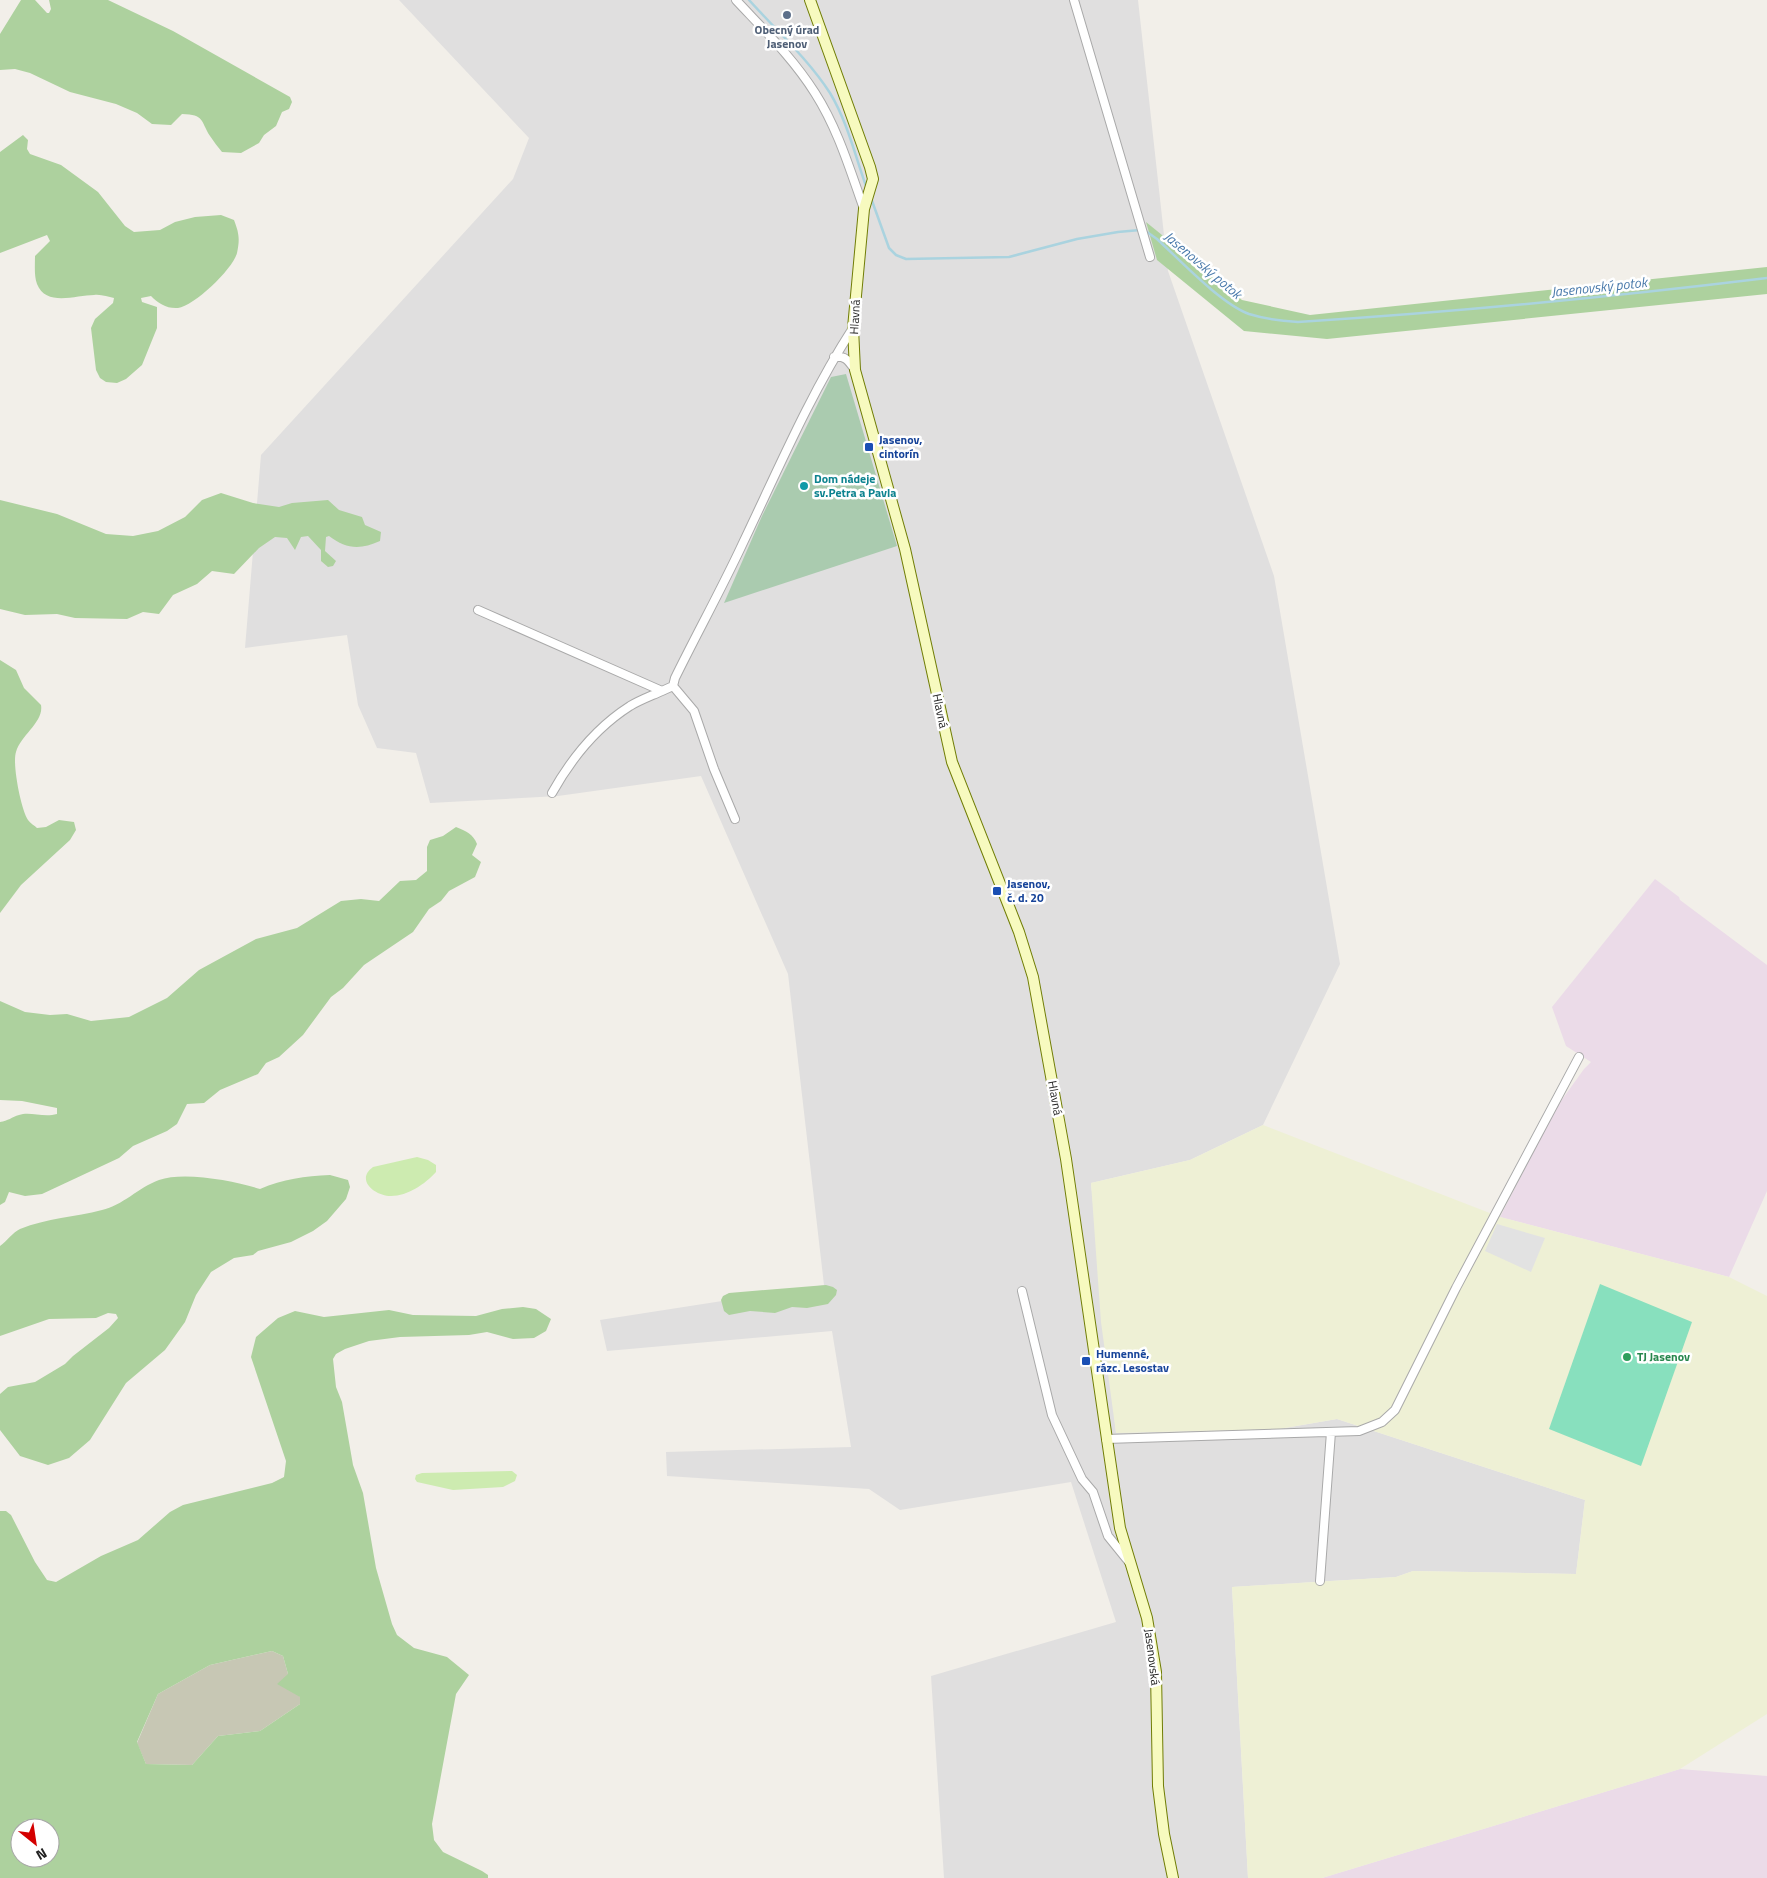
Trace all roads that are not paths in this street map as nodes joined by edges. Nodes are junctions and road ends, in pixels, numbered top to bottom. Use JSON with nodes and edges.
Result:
{"nodes":[{"id":1,"x":736,"y":0,"type":"edge"},
{"id":2,"x":810,"y":0,"type":"edge"},
{"id":3,"x":1074,"y":0,"type":"edge"},
{"id":4,"x":865,"y":206,"type":"junction"},
{"id":5,"x":1150,"y":257,"type":"dead end"},
{"id":6,"x":853,"y":328,"type":"junction"},
{"id":7,"x":834,"y":357,"type":"junction"},
{"id":8,"x":855,"y":370,"type":"junction"},
{"id":9,"x":478,"y":610,"type":"dead end"},
{"id":10,"x":673,"y":686,"type":"junction"},
{"id":11,"x":662,"y":691,"type":"junction"},
{"id":12,"x":552,"y":793,"type":"dead end"},
{"id":13,"x":735,"y":820,"type":"dead end"},
{"id":14,"x":1579,"y":1056,"type":"dead end"},
{"id":15,"x":1022,"y":1291,"type":"dead end"},
{"id":16,"x":1104,"y":1424,"type":"joint"},
{"id":17,"x":1331,"y":1432,"type":"junction"},
{"id":18,"x":1106,"y":1439,"type":"junction"},
{"id":19,"x":1129,"y":1563,"type":"junction"},
{"id":20,"x":1320,"y":1581,"type":"dead end"},
{"id":21,"x":1173,"y":1878,"type":"edge"}],
"edges":[{"from":1,"to":4,"type":"street"},
{"from":2,"to":4,"type":"street","name":"Hlavná"},
{"from":3,"to":5,"type":"street"},
{"from":4,"to":6,"type":"street","name":"Hlavná"},
{"from":6,"to":7,"type":"street"},
{"from":6,"to":8,"type":"street","name":"Hlavná"},
{"from":7,"to":8,"type":"street"},
{"from":7,"to":10,"type":"street"},
{"from":8,"to":16,"type":"street","name":"Hlavná"},
{"from":9,"to":11,"type":"street"},
{"from":10,"to":11,"type":"street"},
{"from":10,"to":13,"type":"street"},
{"from":11,"to":12,"type":"street"},
{"from":14,"to":17,"type":"street"},
{"from":15,"to":19,"type":"street"},
{"from":16,"to":18,"type":"street","name":"Jasenovská"},
{"from":17,"to":18,"type":"street"},
{"from":17,"to":20,"type":"street"},
{"from":18,"to":19,"type":"street","name":"Jasenovská"},
{"from":19,"to":21,"type":"street","name":"Jasenovská"}]}
